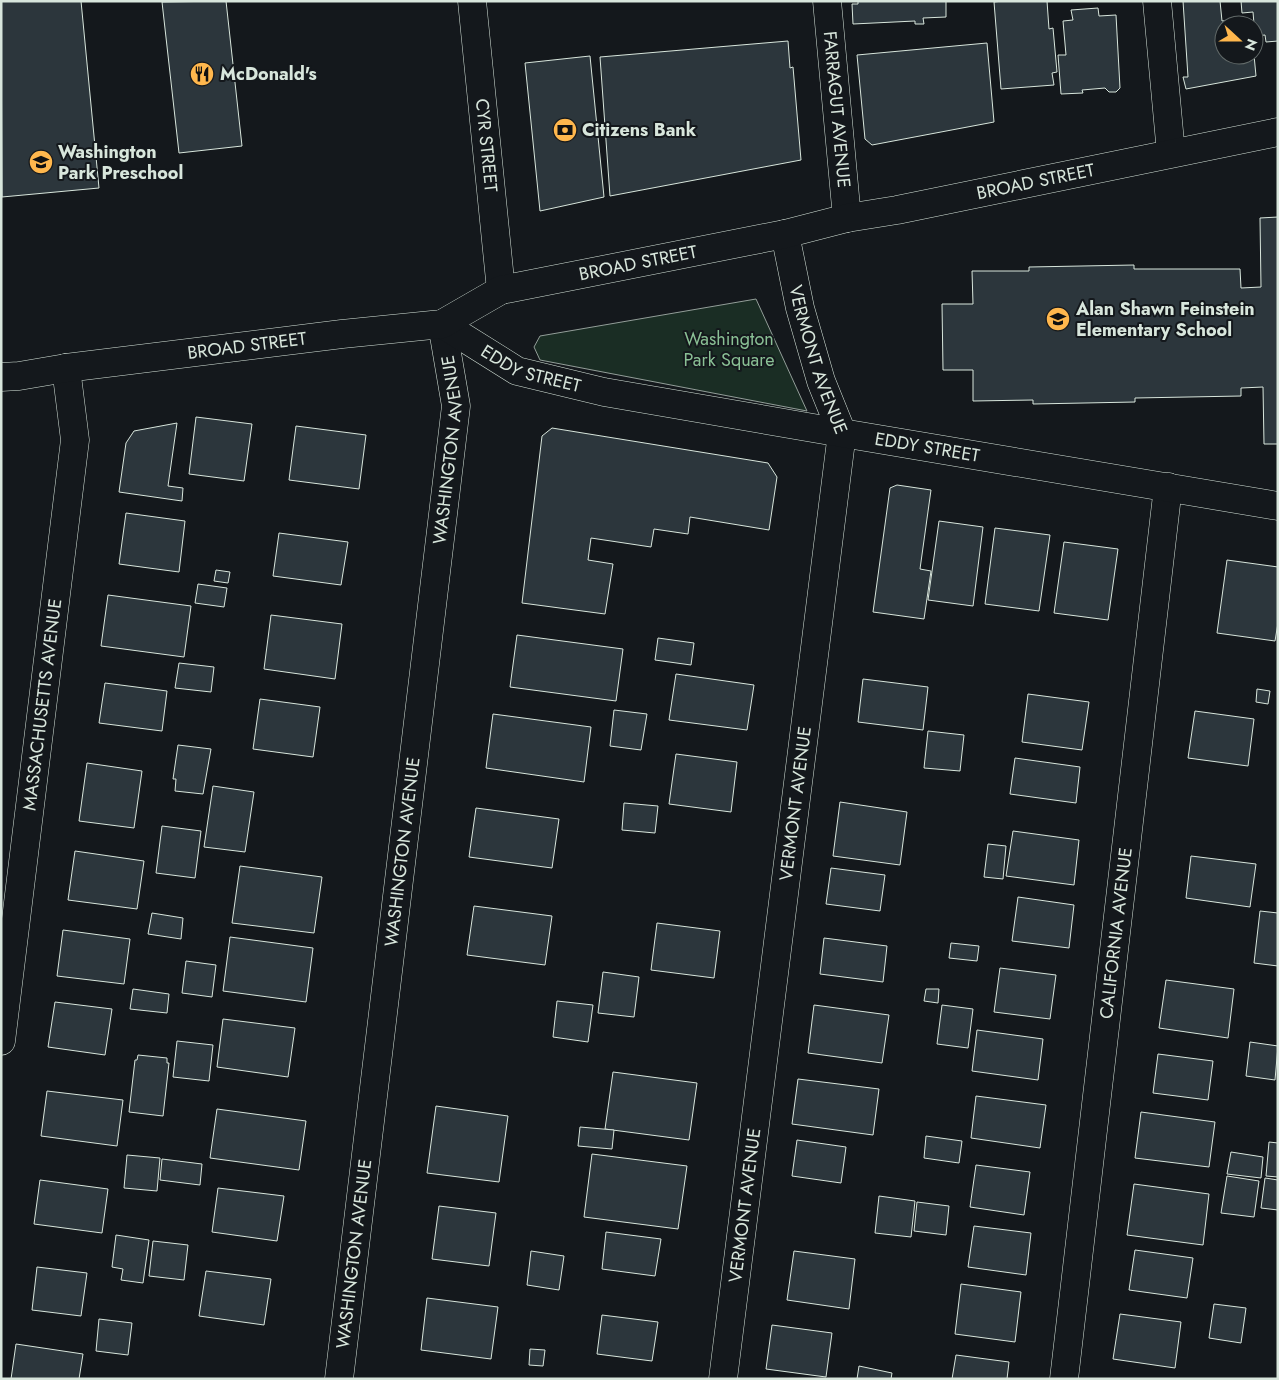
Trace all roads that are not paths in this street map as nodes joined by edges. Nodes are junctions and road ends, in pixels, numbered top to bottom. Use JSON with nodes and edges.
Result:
{"nodes":[{"id":1,"x":472,"y":1,"type":"edge"},
{"id":2,"x":828,"y":1,"type":"edge"},
{"id":3,"x":1157,"y":1,"type":"edge"},
{"id":4,"x":1278,"y":132,"type":"edge"},
{"id":5,"x":1170,"y":154,"type":"junction"},
{"id":6,"x":847,"y":218,"type":"junction"},
{"id":7,"x":785,"y":234,"type":"junction"},
{"id":8,"x":501,"y":290,"type":"junction"},
{"id":9,"x":442,"y":324,"type":"junction"},
{"id":10,"x":66,"y":368,"type":"junction"},
{"id":11,"x":1,"y":377,"type":"edge"},
{"id":12,"x":842,"y":433,"type":"junction"},
{"id":13,"x":1168,"y":487,"type":"junction"},
{"id":14,"x":1278,"y":506,"type":"edge"},
{"id":15,"x":1,"y":1041,"type":"edge"},
{"id":16,"x":339,"y":1379,"type":"edge"},
{"id":17,"x":723,"y":1379,"type":"edge"},
{"id":18,"x":1064,"y":1379,"type":"edge"}],
"edges":[{"from":1,"to":8,"type":"street","name":"CYR STREET"},
{"from":2,"to":6,"type":"street","name":"FARRAGUT AVENUE"},
{"from":3,"to":5,"type":"street"},
{"from":4,"to":5,"type":"street","name":"BROAD STREET"},
{"from":5,"to":6,"type":"street","name":"BROAD STREET"},
{"from":6,"to":7,"type":"street","name":"BROAD STREET"},
{"from":7,"to":8,"type":"street","name":"BROAD STREET"},
{"from":7,"to":12,"type":"street","name":"VERMONT AVENUE"},
{"from":8,"to":9,"type":"street","name":"BROAD STREET"},
{"from":9,"to":10,"type":"street","name":"BROAD STREET"},
{"from":9,"to":12,"type":"street","name":"EDDY STREET"},
{"from":9,"to":16,"type":"street","name":"WASHINGTON AVENUE"},
{"from":10,"to":11,"type":"street","name":"BROAD STREET"},
{"from":10,"to":15,"type":"street","name":"MASSACHUSETTS AVENUE"},
{"from":12,"to":13,"type":"street","name":"EDDY STREET"},
{"from":12,"to":17,"type":"street","name":"VERMONT AVENUE"},
{"from":13,"to":14,"type":"street","name":"EDDY STREET"},
{"from":13,"to":18,"type":"street","name":"CALIFORNIA AVENUE"}]}
